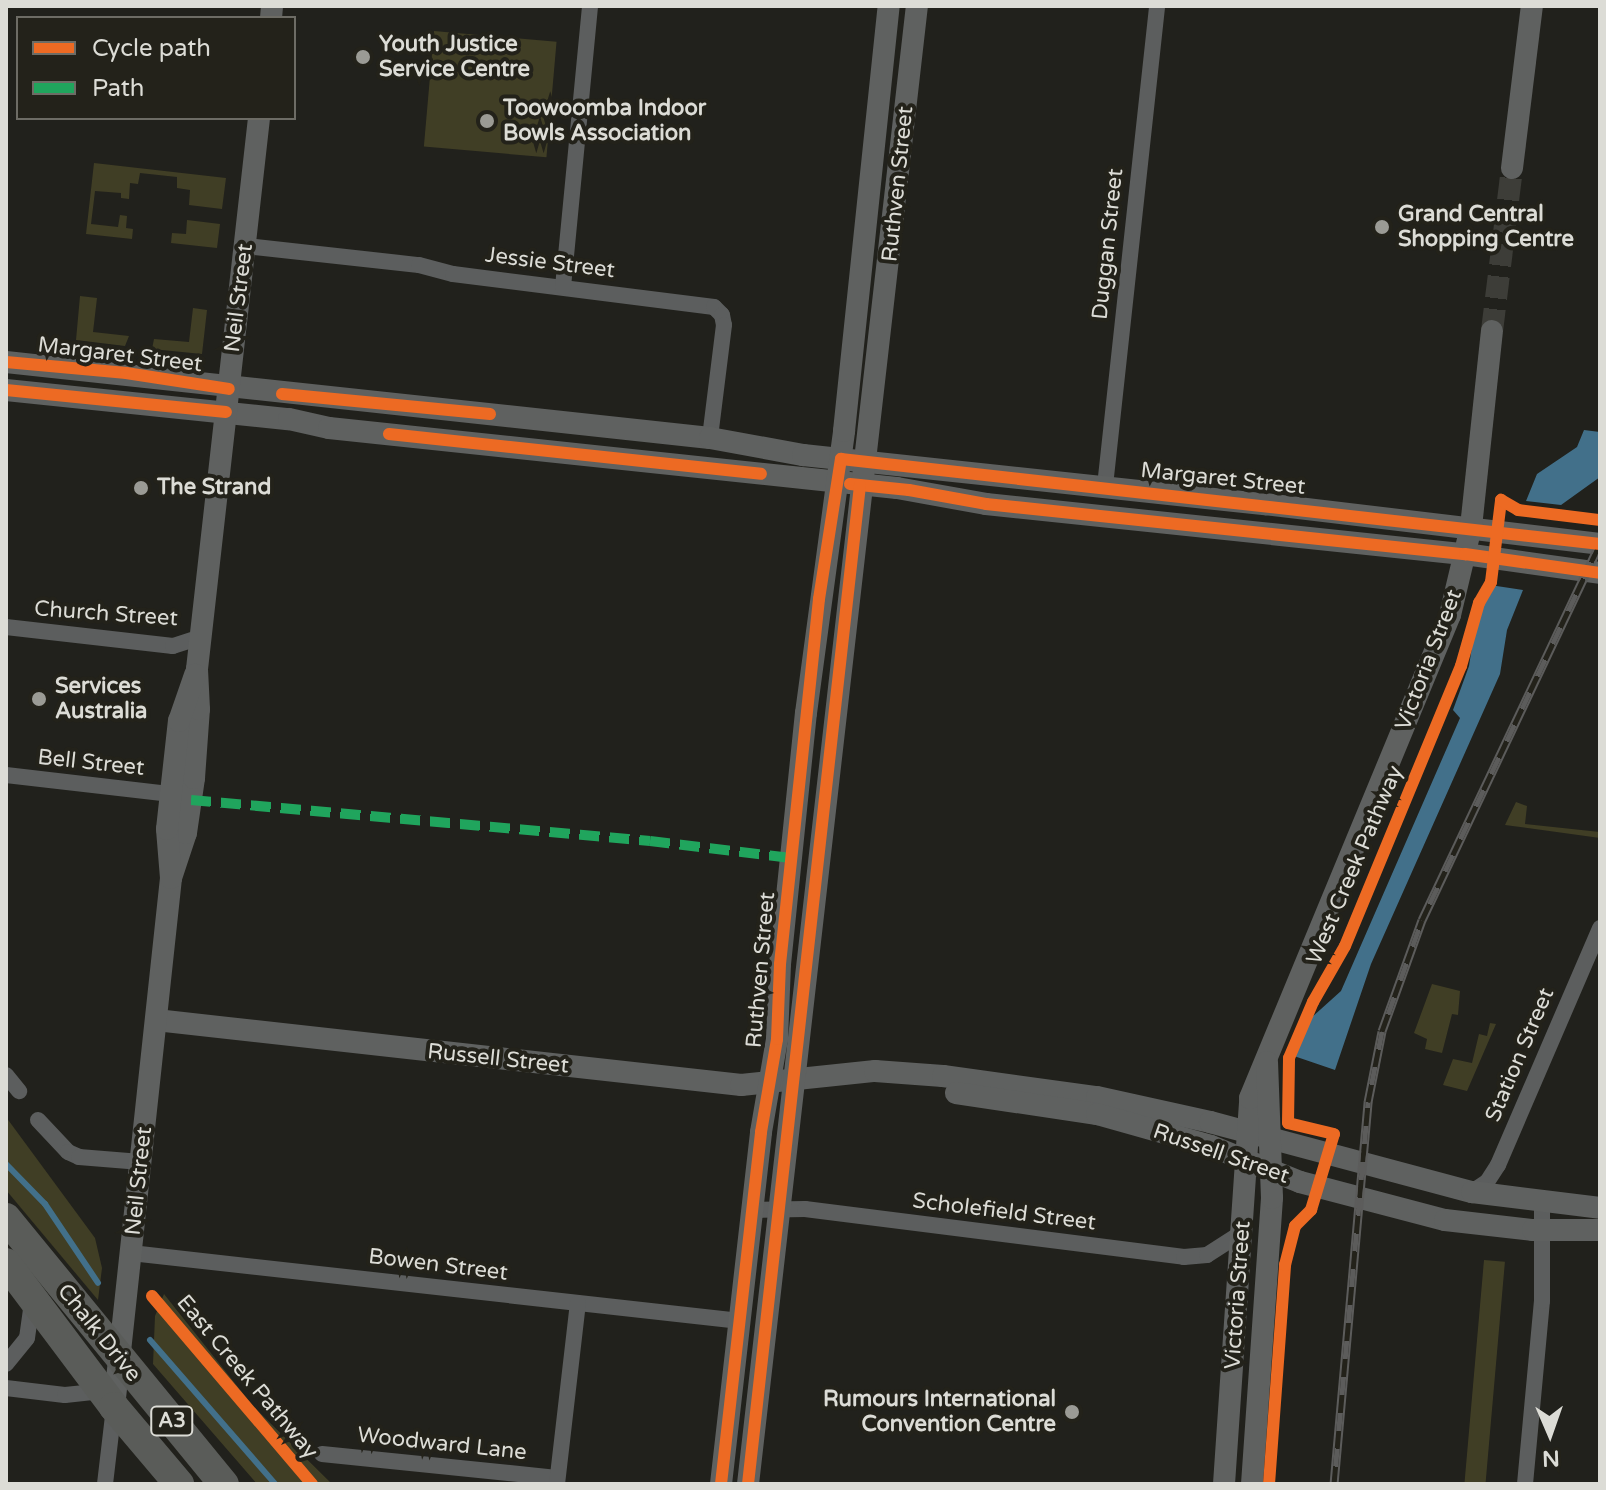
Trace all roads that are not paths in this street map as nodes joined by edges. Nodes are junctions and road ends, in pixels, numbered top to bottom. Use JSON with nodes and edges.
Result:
{"nodes":[{"id":1,"x":590,"y":6,"type":"edge"},
{"id":2,"x":889,"y":6,"type":"edge"},
{"id":3,"x":917,"y":6,"type":"edge"},
{"id":4,"x":1157,"y":6,"type":"edge"},
{"id":5,"x":1532,"y":6,"type":"edge"},
{"id":6,"x":259,"y":120,"type":"edge"},
{"id":7,"x":1512,"y":168,"type":"tunnel mouth"},
{"id":8,"x":246,"y":246,"type":"junction"},
{"id":9,"x":563,"y":287,"type":"junction"},
{"id":10,"x":1492,"y":331,"type":"tunnel mouth"},
{"id":11,"x":6,"y":362,"type":"edge"},
{"id":12,"x":850,"y":362,"type":"junction"},
{"id":13,"x":878,"y":362,"type":"junction"},
{"id":14,"x":126,"y":373,"type":"junction"},
{"id":15,"x":229,"y":389,"type":"junction"},
{"id":16,"x":6,"y":390,"type":"edge"},
{"id":17,"x":332,"y":399,"type":"junction"},
{"id":18,"x":125,"y":403,"type":"junction"},
{"id":19,"x":226,"y":412,"type":"junction"},
{"id":20,"x":329,"y":428,"type":"junction"},
{"id":21,"x":710,"y":438,"type":"junction"},
{"id":22,"x":739,"y":442,"type":"junction"},
{"id":23,"x":852,"y":460,"type":"junction"},
{"id":24,"x":738,"y":472,"type":"junction"},
{"id":25,"x":1002,"y":475,"type":"junction"},
{"id":26,"x":837,"y":482,"type":"junction"},
{"id":27,"x":860,"y":485,"type":"junction"},
{"id":28,"x":1105,"y":486,"type":"junction"},
{"id":29,"x":986,"y":504,"type":"junction"},
{"id":30,"x":1342,"y":512,"type":"junction"},
{"id":31,"x":1471,"y":527,"type":"junction"},
{"id":32,"x":1340,"y":541,"type":"junction"},
{"id":33,"x":1600,"y":544,"type":"edge"},
{"id":34,"x":1465,"y":554,"type":"junction"},
{"id":35,"x":1600,"y":573,"type":"edge"},
{"id":36,"x":821,"y":580,"type":"junction"},
{"id":37,"x":852,"y":582,"type":"junction"},
{"id":38,"x":6,"y":627,"type":"edge"},
{"id":39,"x":201,"y":637,"type":"junction"},
{"id":40,"x":197,"y":669,"type":"junction"},
{"id":41,"x":6,"y":775,"type":"edge"},
{"id":42,"x":171,"y":794,"type":"junction"},
{"id":43,"x":171,"y":878,"type":"junction"},
{"id":44,"x":1600,"y":928,"type":"edge"},
{"id":45,"x":779,"y":981,"type":"junction"},
{"id":46,"x":807,"y":983,"type":"junction"},
{"id":47,"x":156,"y":1020,"type":"junction"},
{"id":48,"x":6,"y":1075,"type":"edge"},
{"id":49,"x":841,"y":1077,"type":"junction"},
{"id":50,"x":794,"y":1082,"type":"junction"},
{"id":51,"x":770,"y":1084,"type":"junction"},
{"id":52,"x":19,"y":1091,"type":"dead end"},
{"id":53,"x":38,"y":1120,"type":"dead end"},
{"id":54,"x":1258,"y":1136,"type":"junction"},
{"id":55,"x":141,"y":1162,"type":"junction"},
{"id":56,"x":1247,"y":1163,"type":"junction"},
{"id":57,"x":1271,"y":1172,"type":"junction"},
{"id":58,"x":1472,"y":1192,"type":"junction"},
{"id":59,"x":1542,"y":1201,"type":"junction"},
{"id":60,"x":778,"y":1208,"type":"junction"},
{"id":61,"x":1600,"y":1208,"type":"edge"},
{"id":62,"x":752,"y":1210,"type":"junction"},
{"id":63,"x":6,"y":1218,"type":"edge"},
{"id":64,"x":1544,"y":1230,"type":"junction"},
{"id":65,"x":1600,"y":1230,"type":"edge"},
{"id":66,"x":1243,"y":1232,"type":"junction"},
{"id":67,"x":131,"y":1253,"type":"junction"},
{"id":68,"x":6,"y":1263,"type":"edge"},
{"id":69,"x":32,"y":1295,"type":"junction"},
{"id":70,"x":578,"y":1303,"type":"junction"},
{"id":71,"x":740,"y":1321,"type":"junction"},
{"id":72,"x":119,"y":1358,"type":"junction"},
{"id":73,"x":6,"y":1364,"type":"edge"},
{"id":74,"x":6,"y":1388,"type":"edge"},
{"id":75,"x":108,"y":1399,"type":"junction"},
{"id":76,"x":322,"y":1454,"type":"dead end"},
{"id":77,"x":557,"y":1481,"type":"edge"},
{"id":78,"x":105,"y":1484,"type":"edge"},
{"id":79,"x":179,"y":1484,"type":"edge"},
{"id":80,"x":224,"y":1484,"type":"edge"},
{"id":81,"x":721,"y":1484,"type":"edge"},
{"id":82,"x":748,"y":1484,"type":"edge"},
{"id":83,"x":1224,"y":1484,"type":"edge"},
{"id":84,"x":1252,"y":1484,"type":"edge"},
{"id":85,"x":1525,"y":1484,"type":"edge"}],
"edges":[{"from":1,"to":9,"type":"street"},
{"from":2,"to":12,"type":"street","name":"Ruthven Street"},
{"from":3,"to":13,"type":"street","name":"Ruthven Street"},
{"from":4,"to":28,"type":"street","name":"Duggan Street"},
{"from":5,"to":7,"type":"street"},
{"from":6,"to":8,"type":"street","name":"Neil Street"},
{"from":8,"to":9,"type":"street","name":"Jessie Street"},
{"from":8,"to":15,"type":"street","name":"Neil Street"},
{"from":9,"to":21,"type":"street","name":"Jessie Street"},
{"from":10,"to":31,"type":"street","name":"Victoria Street"},
{"from":11,"to":14,"type":"street","name":"Margaret Street"},
{"from":12,"to":13,"type":"street"},
{"from":12,"to":23,"type":"street","name":"Ruthven Street"},
{"from":13,"to":23,"type":"street","name":"Ruthven Street"},
{"from":14,"to":15,"type":"street","name":"Margaret Street"},
{"from":14,"to":18,"type":"street"},
{"from":15,"to":17,"type":"street","name":"Margaret Street"},
{"from":15,"to":19,"type":"street","name":"Neil Street"},
{"from":16,"to":18,"type":"street","name":"Margaret Street"},
{"from":17,"to":20,"type":"street"},
{"from":17,"to":21,"type":"street","name":"Margaret Street"},
{"from":18,"to":19,"type":"street","name":"Margaret Street"},
{"from":19,"to":20,"type":"street","name":"Margaret Street"},
{"from":19,"to":39,"type":"street","name":"Neil Street"},
{"from":20,"to":24,"type":"street","name":"Margaret Street"},
{"from":21,"to":22,"type":"street","name":"Margaret Street"},
{"from":22,"to":23,"type":"street","name":"Margaret Street"},
{"from":22,"to":24,"type":"street"},
{"from":23,"to":25,"type":"street","name":"Margaret Street"},
{"from":23,"to":26,"type":"street","name":"Ruthven Street"},
{"from":23,"to":27,"type":"street","name":"Ruthven Street"},
{"from":24,"to":26,"type":"street","name":"Margaret Street"},
{"from":25,"to":28,"type":"street","name":"Margaret Street"},
{"from":25,"to":29,"type":"street"},
{"from":26,"to":27,"type":"street","name":"Margaret Street"},
{"from":26,"to":36,"type":"street","name":"Ruthven Street"},
{"from":27,"to":29,"type":"street","name":"Margaret Street"},
{"from":27,"to":37,"type":"street","name":"Ruthven Street"},
{"from":28,"to":30,"type":"street","name":"Margaret Street"},
{"from":29,"to":32,"type":"street","name":"Margaret Street"},
{"from":30,"to":31,"type":"street","name":"Margaret Street"},
{"from":30,"to":32,"type":"street"},
{"from":31,"to":33,"type":"street","name":"Margaret Street"},
{"from":31,"to":34,"type":"street","name":"Victoria Street"},
{"from":32,"to":34,"type":"street","name":"Margaret Street"},
{"from":34,"to":35,"type":"street","name":"Margaret Street"},
{"from":34,"to":54,"type":"street","name":"Victoria Street"},
{"from":36,"to":37,"type":"street"},
{"from":36,"to":45,"type":"street","name":"Ruthven Street"},
{"from":37,"to":46,"type":"street","name":"Ruthven Street"},
{"from":38,"to":39,"type":"street","name":"Church Street"},
{"from":39,"to":40,"type":"street","name":"Neil Street"},
{"from":40,"to":42,"type":"street","name":"Neil Street"},
{"from":40,"to":43,"type":"street","name":"Neil Street"},
{"from":41,"to":42,"type":"street","name":"Bell Street"},
{"from":42,"to":43,"type":"street","name":"Neil Street"},
{"from":43,"to":47,"type":"street","name":"Neil Street"},
{"from":44,"to":58,"type":"street","name":"Station Street"},
{"from":45,"to":46,"type":"street","name":"Ruthven Street"},
{"from":45,"to":51,"type":"street","name":"Ruthven Street"},
{"from":46,"to":50,"type":"street","name":"Ruthven Street"},
{"from":47,"to":51,"type":"street","name":"Russell Street"},
{"from":47,"to":55,"type":"street","name":"Neil Street"},
{"from":48,"to":52,"type":"street"},
{"from":49,"to":50,"type":"street","name":"Russell Street"},
{"from":49,"to":54,"type":"street","name":"Russell Street"},
{"from":49,"to":56,"type":"street","name":"Russell Street"},
{"from":50,"to":51,"type":"street","name":"Russell Street"},
{"from":50,"to":60,"type":"street","name":"Ruthven Street"},
{"from":51,"to":62,"type":"street","name":"Ruthven Street"},
{"from":53,"to":55,"type":"street"},
{"from":54,"to":56,"type":"street","name":"Victoria Street"},
{"from":54,"to":57,"type":"street","name":"Victoria Street"},
{"from":54,"to":58,"type":"street","name":"Russell Street"},
{"from":55,"to":67,"type":"street","name":"Neil Street"},
{"from":56,"to":57,"type":"street","name":"Russell Street"},
{"from":56,"to":66,"type":"street","name":"Victoria Street"},
{"from":57,"to":64,"type":"street","name":"Russell Street"},
{"from":57,"to":84,"type":"street","name":"Victoria Street"},
{"from":58,"to":59,"type":"street","name":"Russell Street"},
{"from":59,"to":61,"type":"street","name":"Russell Street"},
{"from":59,"to":64,"type":"street"},
{"from":60,"to":62,"type":"street","name":"Scholefield Street"},
{"from":60,"to":66,"type":"street","name":"Scholefield Street"},
{"from":60,"to":82,"type":"street","name":"Ruthven Street"},
{"from":62,"to":71,"type":"street","name":"Ruthven Street"},
{"from":63,"to":72,"type":"highway","name":"Chalk Drive","number":"A3"},
{"from":64,"to":65,"type":"street","name":"Russell Street"},
{"from":64,"to":85,"type":"street"},
{"from":66,"to":83,"type":"street","name":"Victoria Street"},
{"from":67,"to":70,"type":"street","name":"Bowen Street"},
{"from":67,"to":72,"type":"street","name":"Neil Street"},
{"from":68,"to":69,"type":"highway","name":"Chalk Drive","number":"A3"},
{"from":69,"to":73,"type":"street"},
{"from":69,"to":75,"type":"highway","name":"Chalk Drive","number":"A3"},
{"from":70,"to":71,"type":"street","name":"Bowen Street"},
{"from":70,"to":77,"type":"street"},
{"from":71,"to":81,"type":"street","name":"Ruthven Street"},
{"from":72,"to":75,"type":"street","name":"Neil Street"},
{"from":72,"to":80,"type":"highway","name":"Chalk Drive","number":"A3"},
{"from":74,"to":75,"type":"street"},
{"from":75,"to":78,"type":"street","name":"Neil Street"},
{"from":75,"to":79,"type":"highway","name":"Chalk Drive","number":"A3"},
{"from":76,"to":77,"type":"street","name":"Woodward Lane"}]}
